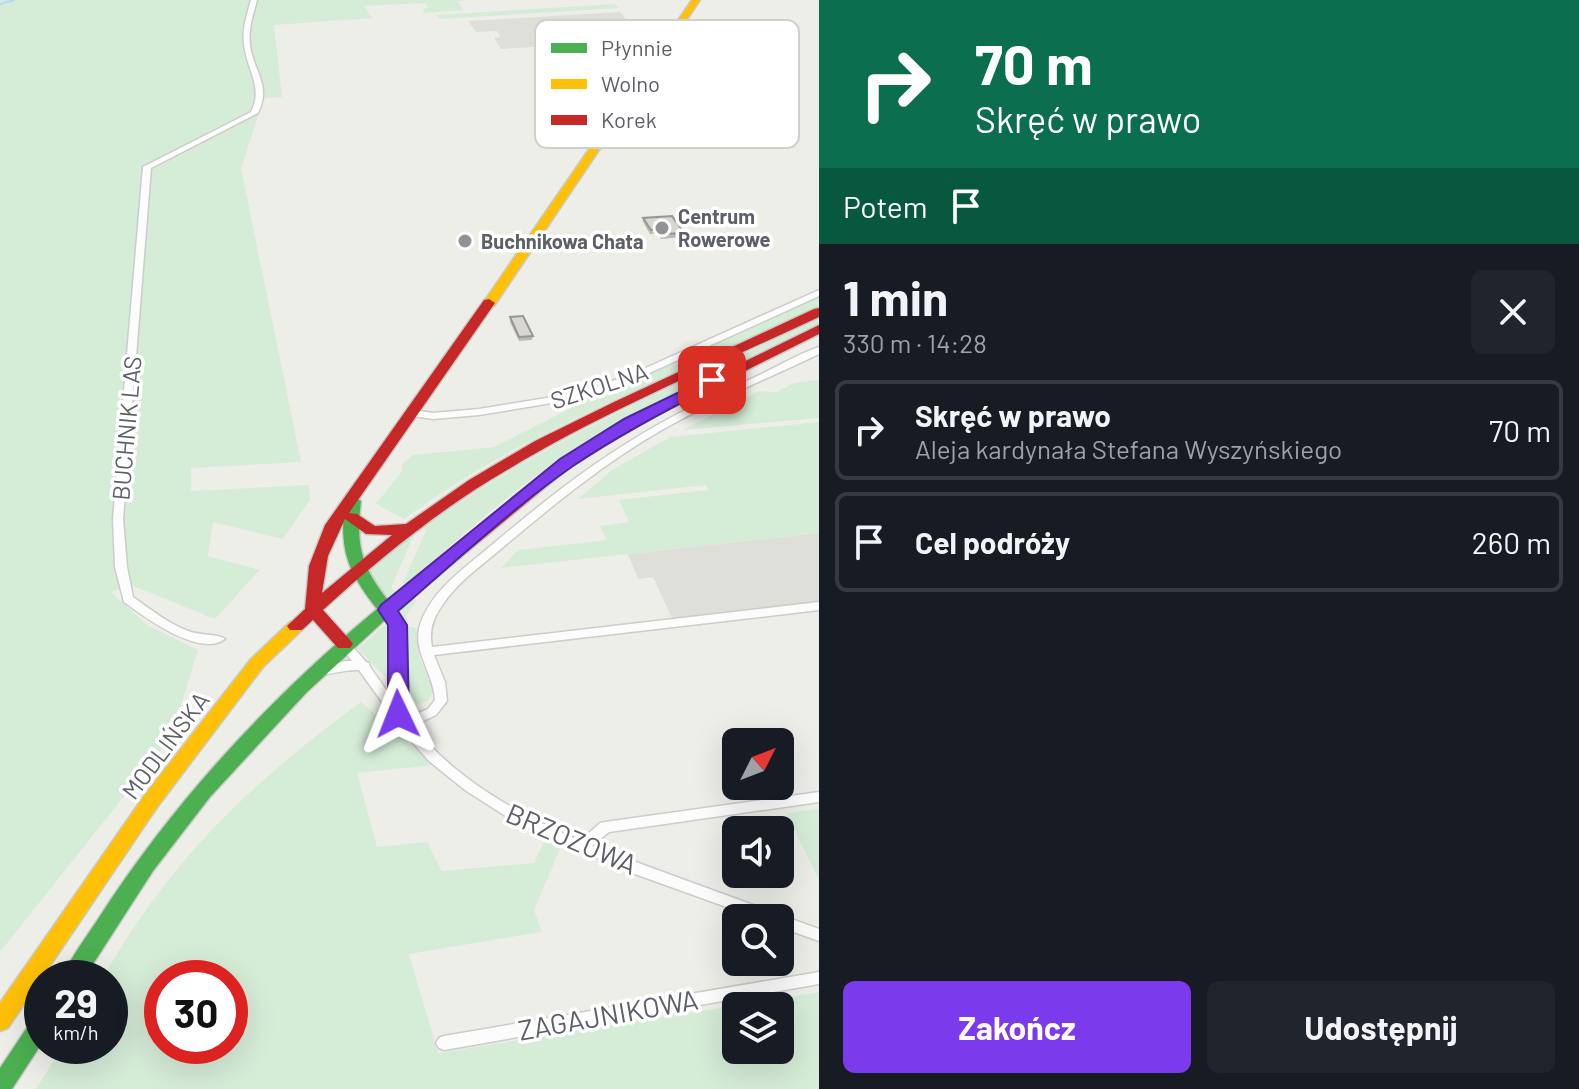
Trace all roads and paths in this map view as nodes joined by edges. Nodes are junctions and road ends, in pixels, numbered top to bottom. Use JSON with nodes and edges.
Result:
{"nodes":[{"id":1,"x":254,"y":0,"type":"edge"},
{"id":2,"x":693,"y":0,"type":"edge"},
{"id":3,"x":679,"y":20,"type":"edge"},
{"id":4,"x":593,"y":148,"type":"edge"},
{"id":5,"x":819,"y":293,"type":"edge"},
{"id":6,"x":819,"y":312,"type":"edge"},
{"id":7,"x":819,"y":329,"type":"edge"},
{"id":8,"x":819,"y":350,"type":"edge"},
{"id":9,"x":413,"y":413,"type":"junction"},
{"id":10,"x":352,"y":509,"type":"junction"},
{"id":11,"x":410,"y":528,"type":"junction"},
{"id":12,"x":357,"y":572,"type":"junction"},
{"id":13,"x":819,"y":606,"type":"edge"},
{"id":14,"x":313,"y":610,"type":"junction"},
{"id":15,"x":387,"y":610,"type":"junction"},
{"id":16,"x":213,"y":640,"type":"dead end"},
{"id":17,"x":344,"y":644,"type":"junction"},
{"id":18,"x":426,"y":652,"type":"junction"},
{"id":19,"x":365,"y":666,"type":"junction"},
{"id":20,"x":313,"y":674,"type":"junction"},
{"id":21,"x":402,"y":719,"type":"junction"},
{"id":22,"x":819,"y":797,"type":"edge"},
{"id":23,"x":583,"y":846,"type":"junction"},
{"id":24,"x":736,"y":904,"type":"edge"},
{"id":25,"x":794,"y":926,"type":"edge"},
{"id":26,"x":819,"y":935,"type":"edge"},
{"id":27,"x":84,"y":960,"type":"edge"},
{"id":28,"x":819,"y":978,"type":"edge"},
{"id":29,"x":0,"y":1021,"type":"edge"},
{"id":30,"x":444,"y":1043,"type":"dead end"},
{"id":31,"x":24,"y":1051,"type":"edge"},
{"id":32,"x":0,"y":1088,"type":"edge"}],
"edges":[{"from":1,"to":16,"type":"street","name":"BUCHNIK LAS"},
{"from":2,"to":3,"type":"main road"},
{"from":4,"to":9,"type":"main road"},
{"from":5,"to":9,"type":"street","name":"SZKOLNA"},
{"from":6,"to":11,"type":"main road","name":"MODLIŃSKA"},
{"from":7,"to":15,"type":"main road"},
{"from":8,"to":18,"type":"street"},
{"from":9,"to":10,"type":"main road"},
{"from":10,"to":11,"type":"main road"},
{"from":10,"to":12,"type":"main road"},
{"from":10,"to":14,"type":"main road"},
{"from":11,"to":12,"type":"main road","name":"MODLIŃSKA"},
{"from":12,"to":14,"type":"main road","name":"MODLIŃSKA"},
{"from":12,"to":15,"type":"main road"},
{"from":13,"to":18,"type":"street"},
{"from":14,"to":17,"type":"main road"},
{"from":14,"to":29,"type":"main road","name":"MODLIŃSKA"},
{"from":15,"to":17,"type":"main road"},
{"from":15,"to":21,"type":"street"},
{"from":17,"to":19,"type":"street","name":"BRZOZOWA"},
{"from":17,"to":20,"type":"main road"},
{"from":18,"to":21,"type":"street"},
{"from":19,"to":20,"type":"street"},
{"from":19,"to":21,"type":"street","name":"BRZOZOWA"},
{"from":20,"to":27,"type":"main road"},
{"from":21,"to":23,"type":"street","name":"BRZOZOWA"},
{"from":22,"to":23,"type":"street"},
{"from":23,"to":24,"type":"street","name":"BRZOZOWA"},
{"from":25,"to":26,"type":"street"},
{"from":28,"to":30,"type":"street","name":"ZAGAJNIKOWA"},
{"from":31,"to":32,"type":"main road"}]}
